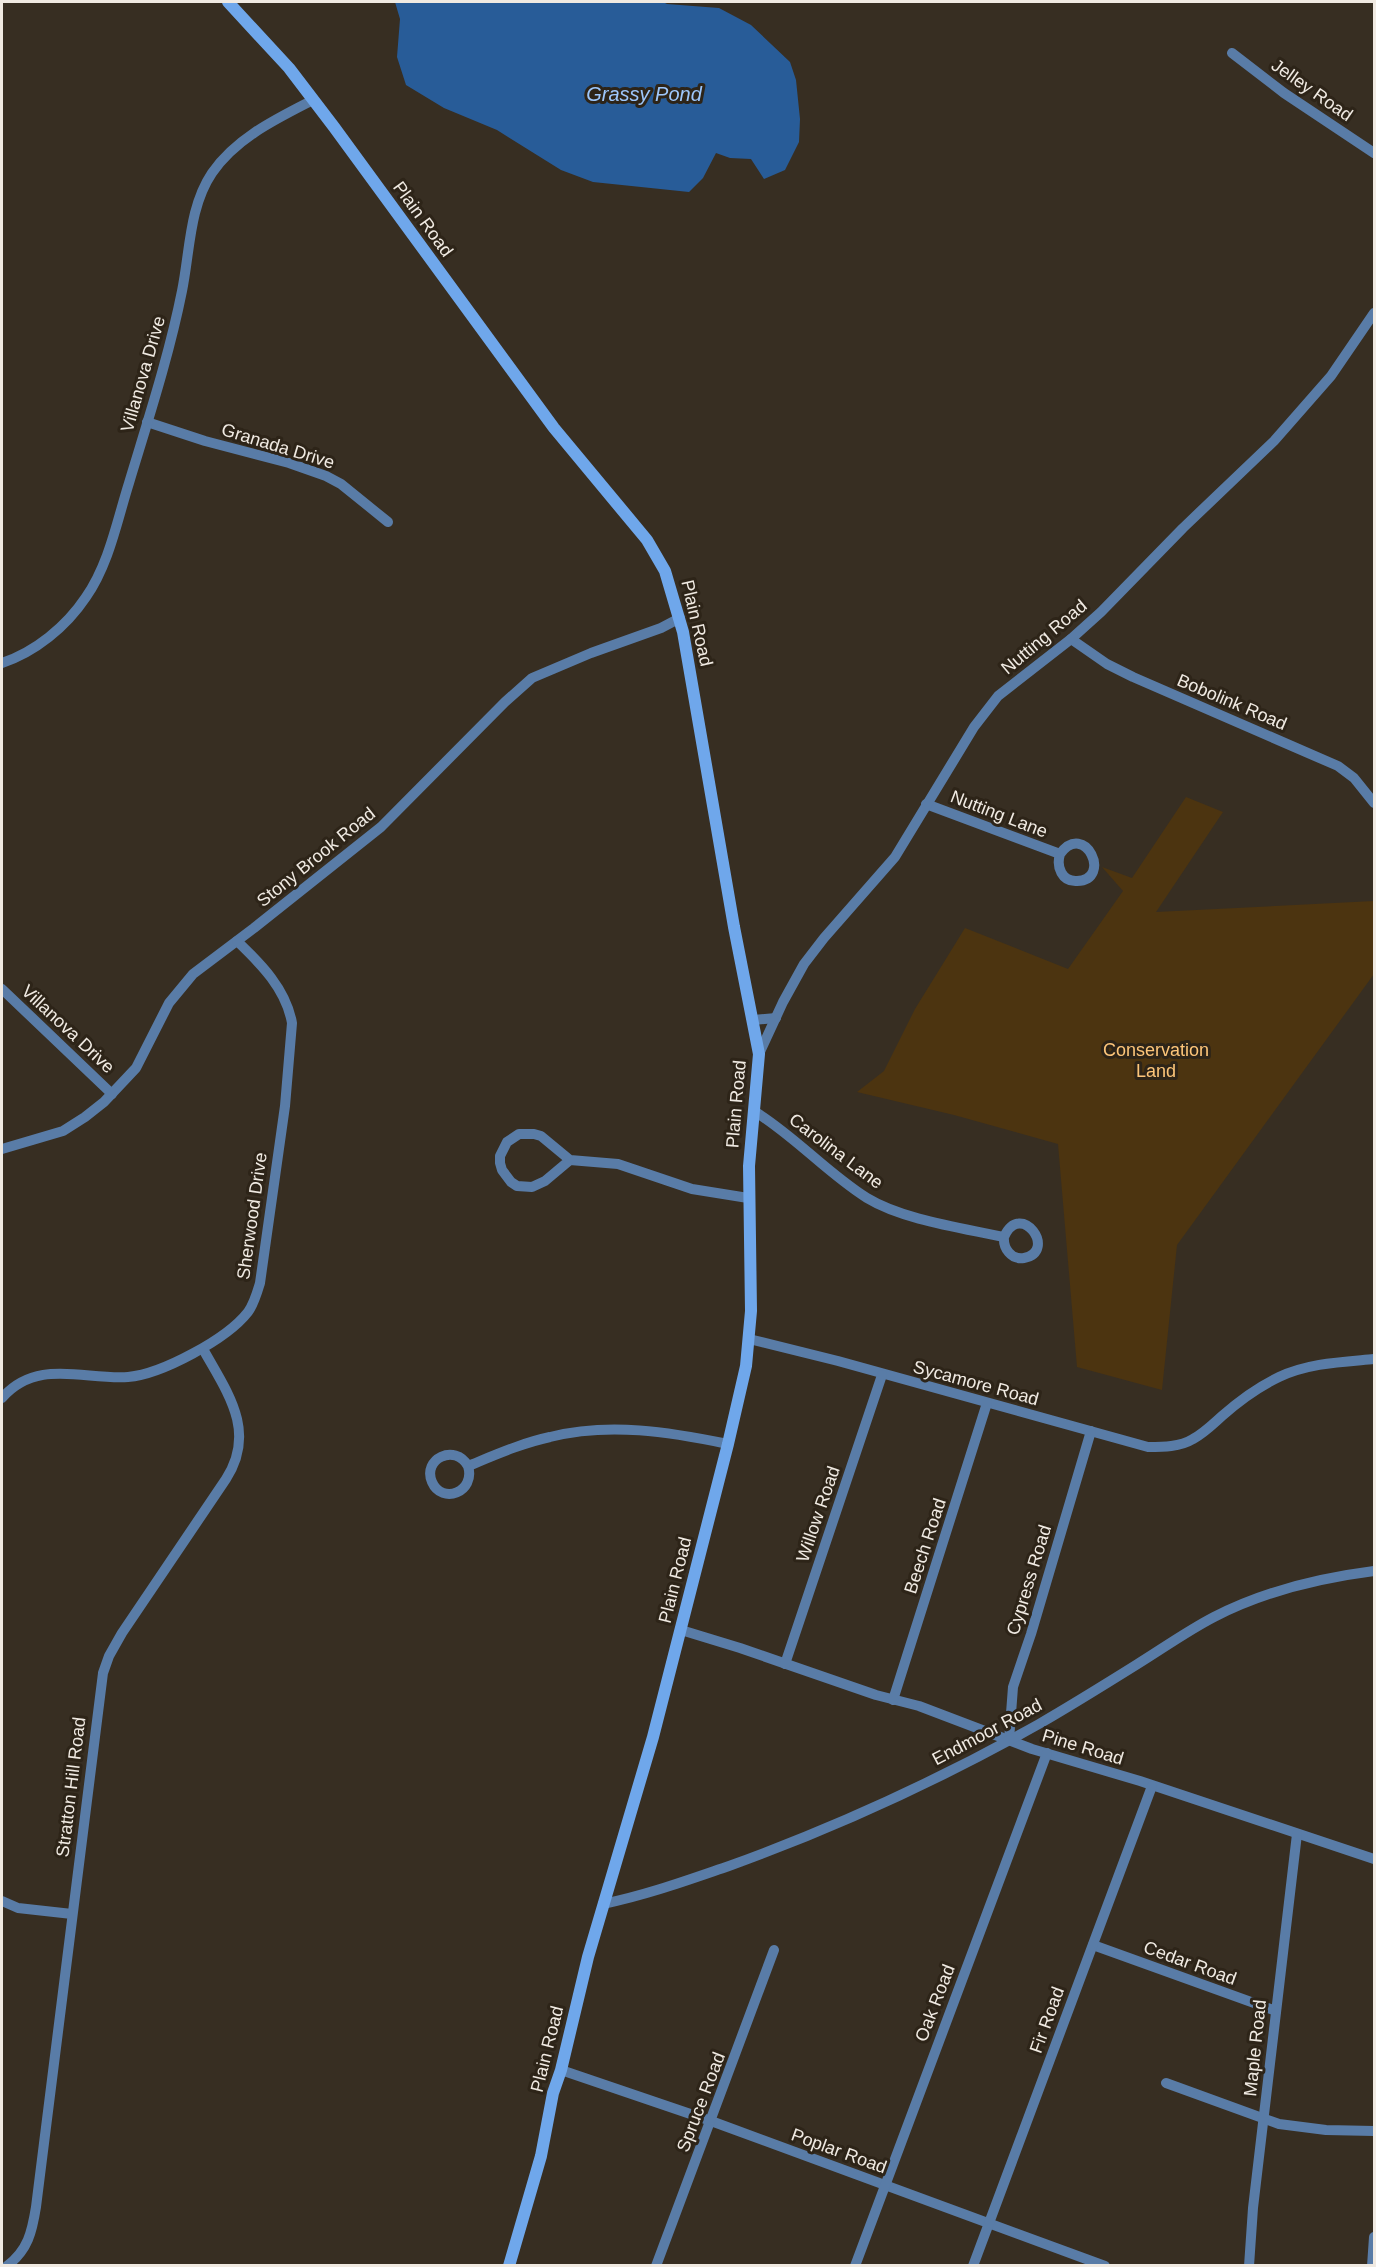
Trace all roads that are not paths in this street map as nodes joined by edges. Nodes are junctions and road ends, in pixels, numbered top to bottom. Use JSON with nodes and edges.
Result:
{"nodes":[{"id":1,"x":228,"y":2,"type":"edge"},
{"id":2,"x":1232,"y":53,"type":"dead end"},
{"id":3,"x":313,"y":100,"type":"junction"},
{"id":4,"x":1374,"y":153,"type":"edge"},
{"id":5,"x":1374,"y":313,"type":"edge"},
{"id":6,"x":147,"y":422,"type":"junction"},
{"id":7,"x":388,"y":522,"type":"dead end"},
{"id":8,"x":680,"y":618,"type":"junction"},
{"id":9,"x":1071,"y":639,"type":"junction"},
{"id":10,"x":2,"y":663,"type":"edge"},
{"id":11,"x":1374,"y":803,"type":"edge"},
{"id":12,"x":926,"y":804,"type":"junction"},
{"id":13,"x":1060,"y":855,"type":"dead end"},
{"id":14,"x":237,"y":940,"type":"junction"},
{"id":15,"x":2,"y":989,"type":"edge"},
{"id":16,"x":776,"y":1018,"type":"junction"},
{"id":17,"x":753,"y":1020,"type":"junction"},
{"id":18,"x":759,"y":1054,"type":"junction"},
{"id":19,"x":112,"y":1094,"type":"junction"},
{"id":20,"x":754,"y":1111,"type":"junction"},
{"id":21,"x":2,"y":1149,"type":"edge"},
{"id":22,"x":570,"y":1160,"type":"junction"},
{"id":23,"x":748,"y":1198,"type":"junction"},
{"id":24,"x":1005,"y":1236,"type":"dead end"},
{"id":25,"x":749,"y":1339,"type":"junction"},
{"id":26,"x":203,"y":1349,"type":"junction"},
{"id":27,"x":1374,"y":1359,"type":"edge"},
{"id":28,"x":882,"y":1375,"type":"junction"},
{"id":29,"x":2,"y":1398,"type":"edge"},
{"id":30,"x":987,"y":1403,"type":"junction"},
{"id":31,"x":1091,"y":1431,"type":"junction"},
{"id":32,"x":728,"y":1444,"type":"junction"},
{"id":33,"x":468,"y":1466,"type":"dead end"},
{"id":34,"x":1374,"y":1571,"type":"edge"},
{"id":35,"x":681,"y":1630,"type":"junction"},
{"id":36,"x":785,"y":1664,"type":"junction"},
{"id":37,"x":893,"y":1700,"type":"junction"},
{"id":38,"x":1010,"y":1740,"type":"junction"},
{"id":39,"x":1047,"y":1753,"type":"junction"},
{"id":40,"x":1152,"y":1786,"type":"junction"},
{"id":41,"x":1297,"y":1834,"type":"junction"},
{"id":42,"x":1374,"y":1859,"type":"edge"},
{"id":43,"x":2,"y":1901,"type":"edge"},
{"id":44,"x":603,"y":1904,"type":"junction"},
{"id":45,"x":72,"y":1914,"type":"junction"},
{"id":46,"x":1093,"y":1944,"type":"junction"},
{"id":47,"x":774,"y":1950,"type":"dead end"},
{"id":48,"x":1276,"y":2011,"type":"junction"},
{"id":49,"x":561,"y":2070,"type":"junction"},
{"id":50,"x":1166,"y":2083,"type":"dead end"},
{"id":51,"x":1264,"y":2119,"type":"junction"},
{"id":52,"x":711,"y":2121,"type":"junction"},
{"id":53,"x":1374,"y":2131,"type":"edge"},
{"id":54,"x":885,"y":2185,"type":"junction"},
{"id":55,"x":989,"y":2223,"type":"junction"},
{"id":56,"x":1374,"y":2237,"type":"edge"},
{"id":57,"x":1091,"y":2263,"type":"edge"},
{"id":58,"x":7,"y":2265,"type":"edge"},
{"id":59,"x":509,"y":2265,"type":"edge"},
{"id":60,"x":656,"y":2265,"type":"edge"},
{"id":61,"x":855,"y":2265,"type":"edge"},
{"id":62,"x":973,"y":2265,"type":"edge"},
{"id":63,"x":1105,"y":2265,"type":"edge"},
{"id":64,"x":1249,"y":2265,"type":"edge"},
{"id":65,"x":1372,"y":2265,"type":"edge"}],
"edges":[{"from":1,"to":3,"type":"main road","name":"Plain Road"},
{"from":2,"to":4,"type":"street","name":"Jelley Road"},
{"from":3,"to":6,"type":"street","name":"Villanova Drive"},
{"from":3,"to":8,"type":"main road","name":"Plain Road"},
{"from":5,"to":9,"type":"street","name":"Nutting Road"},
{"from":6,"to":7,"type":"street","name":"Granada Drive"},
{"from":6,"to":10,"type":"street","name":"Villanova Drive"},
{"from":8,"to":14,"type":"street","name":"Stony Brook Road"},
{"from":8,"to":17,"type":"main road","name":"Plain Road"},
{"from":9,"to":11,"type":"street","name":"Bobolink Road"},
{"from":9,"to":12,"type":"street","name":"Nutting Road"},
{"from":12,"to":13,"type":"street","name":"Nutting Lane"},
{"from":12,"to":16,"type":"street","name":"Nutting Road"},
{"from":14,"to":19,"type":"street","name":"Stony Brook Road"},
{"from":14,"to":26,"type":"street","name":"Sherwood Drive"},
{"from":15,"to":19,"type":"street","name":"Villanova Drive"},
{"from":16,"to":17,"type":"street"},
{"from":16,"to":18,"type":"street","name":"Nutting Road"},
{"from":17,"to":18,"type":"main road","name":"Plain Road"},
{"from":18,"to":20,"type":"main road","name":"Plain Road"},
{"from":19,"to":21,"type":"street","name":"Stony Brook Road"},
{"from":20,"to":23,"type":"main road","name":"Plain Road"},
{"from":20,"to":24,"type":"street","name":"Carolina Lane"},
{"from":22,"to":22,"type":"street"},
{"from":22,"to":23,"type":"street"},
{"from":23,"to":25,"type":"main road","name":"Plain Road"},
{"from":25,"to":28,"type":"street","name":"Sycamore Road"},
{"from":25,"to":32,"type":"main road","name":"Plain Road"},
{"from":26,"to":29,"type":"street","name":"Sherwood Drive"},
{"from":26,"to":45,"type":"street","name":"Stratton Hill Road"},
{"from":27,"to":31,"type":"street","name":"Sycamore Road"},
{"from":28,"to":30,"type":"street","name":"Sycamore Road"},
{"from":28,"to":36,"type":"street","name":"Willow Road"},
{"from":30,"to":31,"type":"street","name":"Sycamore Road"},
{"from":30,"to":37,"type":"street","name":"Beech Road"},
{"from":31,"to":38,"type":"street","name":"Cypress Road"},
{"from":32,"to":33,"type":"street"},
{"from":32,"to":35,"type":"main road","name":"Plain Road"},
{"from":34,"to":38,"type":"street","name":"Endmoor Road"},
{"from":35,"to":36,"type":"street","name":"Pine Road"},
{"from":35,"to":44,"type":"main road","name":"Plain Road"},
{"from":36,"to":37,"type":"street","name":"Pine Road"},
{"from":37,"to":38,"type":"street","name":"Pine Road"},
{"from":38,"to":39,"type":"street","name":"Pine Road"},
{"from":38,"to":44,"type":"street","name":"Endmoor Road"},
{"from":39,"to":40,"type":"street","name":"Pine Road"},
{"from":39,"to":54,"type":"street","name":"Oak Road"},
{"from":40,"to":41,"type":"street","name":"Pine Road"},
{"from":40,"to":46,"type":"street","name":"Fir Road"},
{"from":41,"to":42,"type":"street","name":"Pine Road"},
{"from":41,"to":48,"type":"street","name":"Maple Road"},
{"from":43,"to":45,"type":"street"},
{"from":44,"to":49,"type":"main road","name":"Plain Road"},
{"from":45,"to":58,"type":"street","name":"Stratton Hill Road"},
{"from":46,"to":48,"type":"street","name":"Cedar Road"},
{"from":46,"to":55,"type":"street","name":"Fir Road"},
{"from":47,"to":52,"type":"street","name":"Spruce Road"},
{"from":48,"to":51,"type":"street","name":"Maple Road"},
{"from":49,"to":52,"type":"street","name":"Poplar Road"},
{"from":49,"to":59,"type":"main road","name":"Plain Road"},
{"from":50,"to":51,"type":"street"},
{"from":51,"to":53,"type":"street"},
{"from":51,"to":64,"type":"street","name":"Maple Road"},
{"from":52,"to":54,"type":"street","name":"Poplar Road"},
{"from":52,"to":60,"type":"street","name":"Spruce Road"},
{"from":54,"to":55,"type":"street","name":"Poplar Road"},
{"from":54,"to":61,"type":"street","name":"Oak Road"},
{"from":55,"to":57,"type":"street","name":"Poplar Road"},
{"from":55,"to":62,"type":"street","name":"Fir Road"},
{"from":56,"to":65,"type":"street"},
{"from":57,"to":63,"type":"street","name":"Poplar Road"}]}
